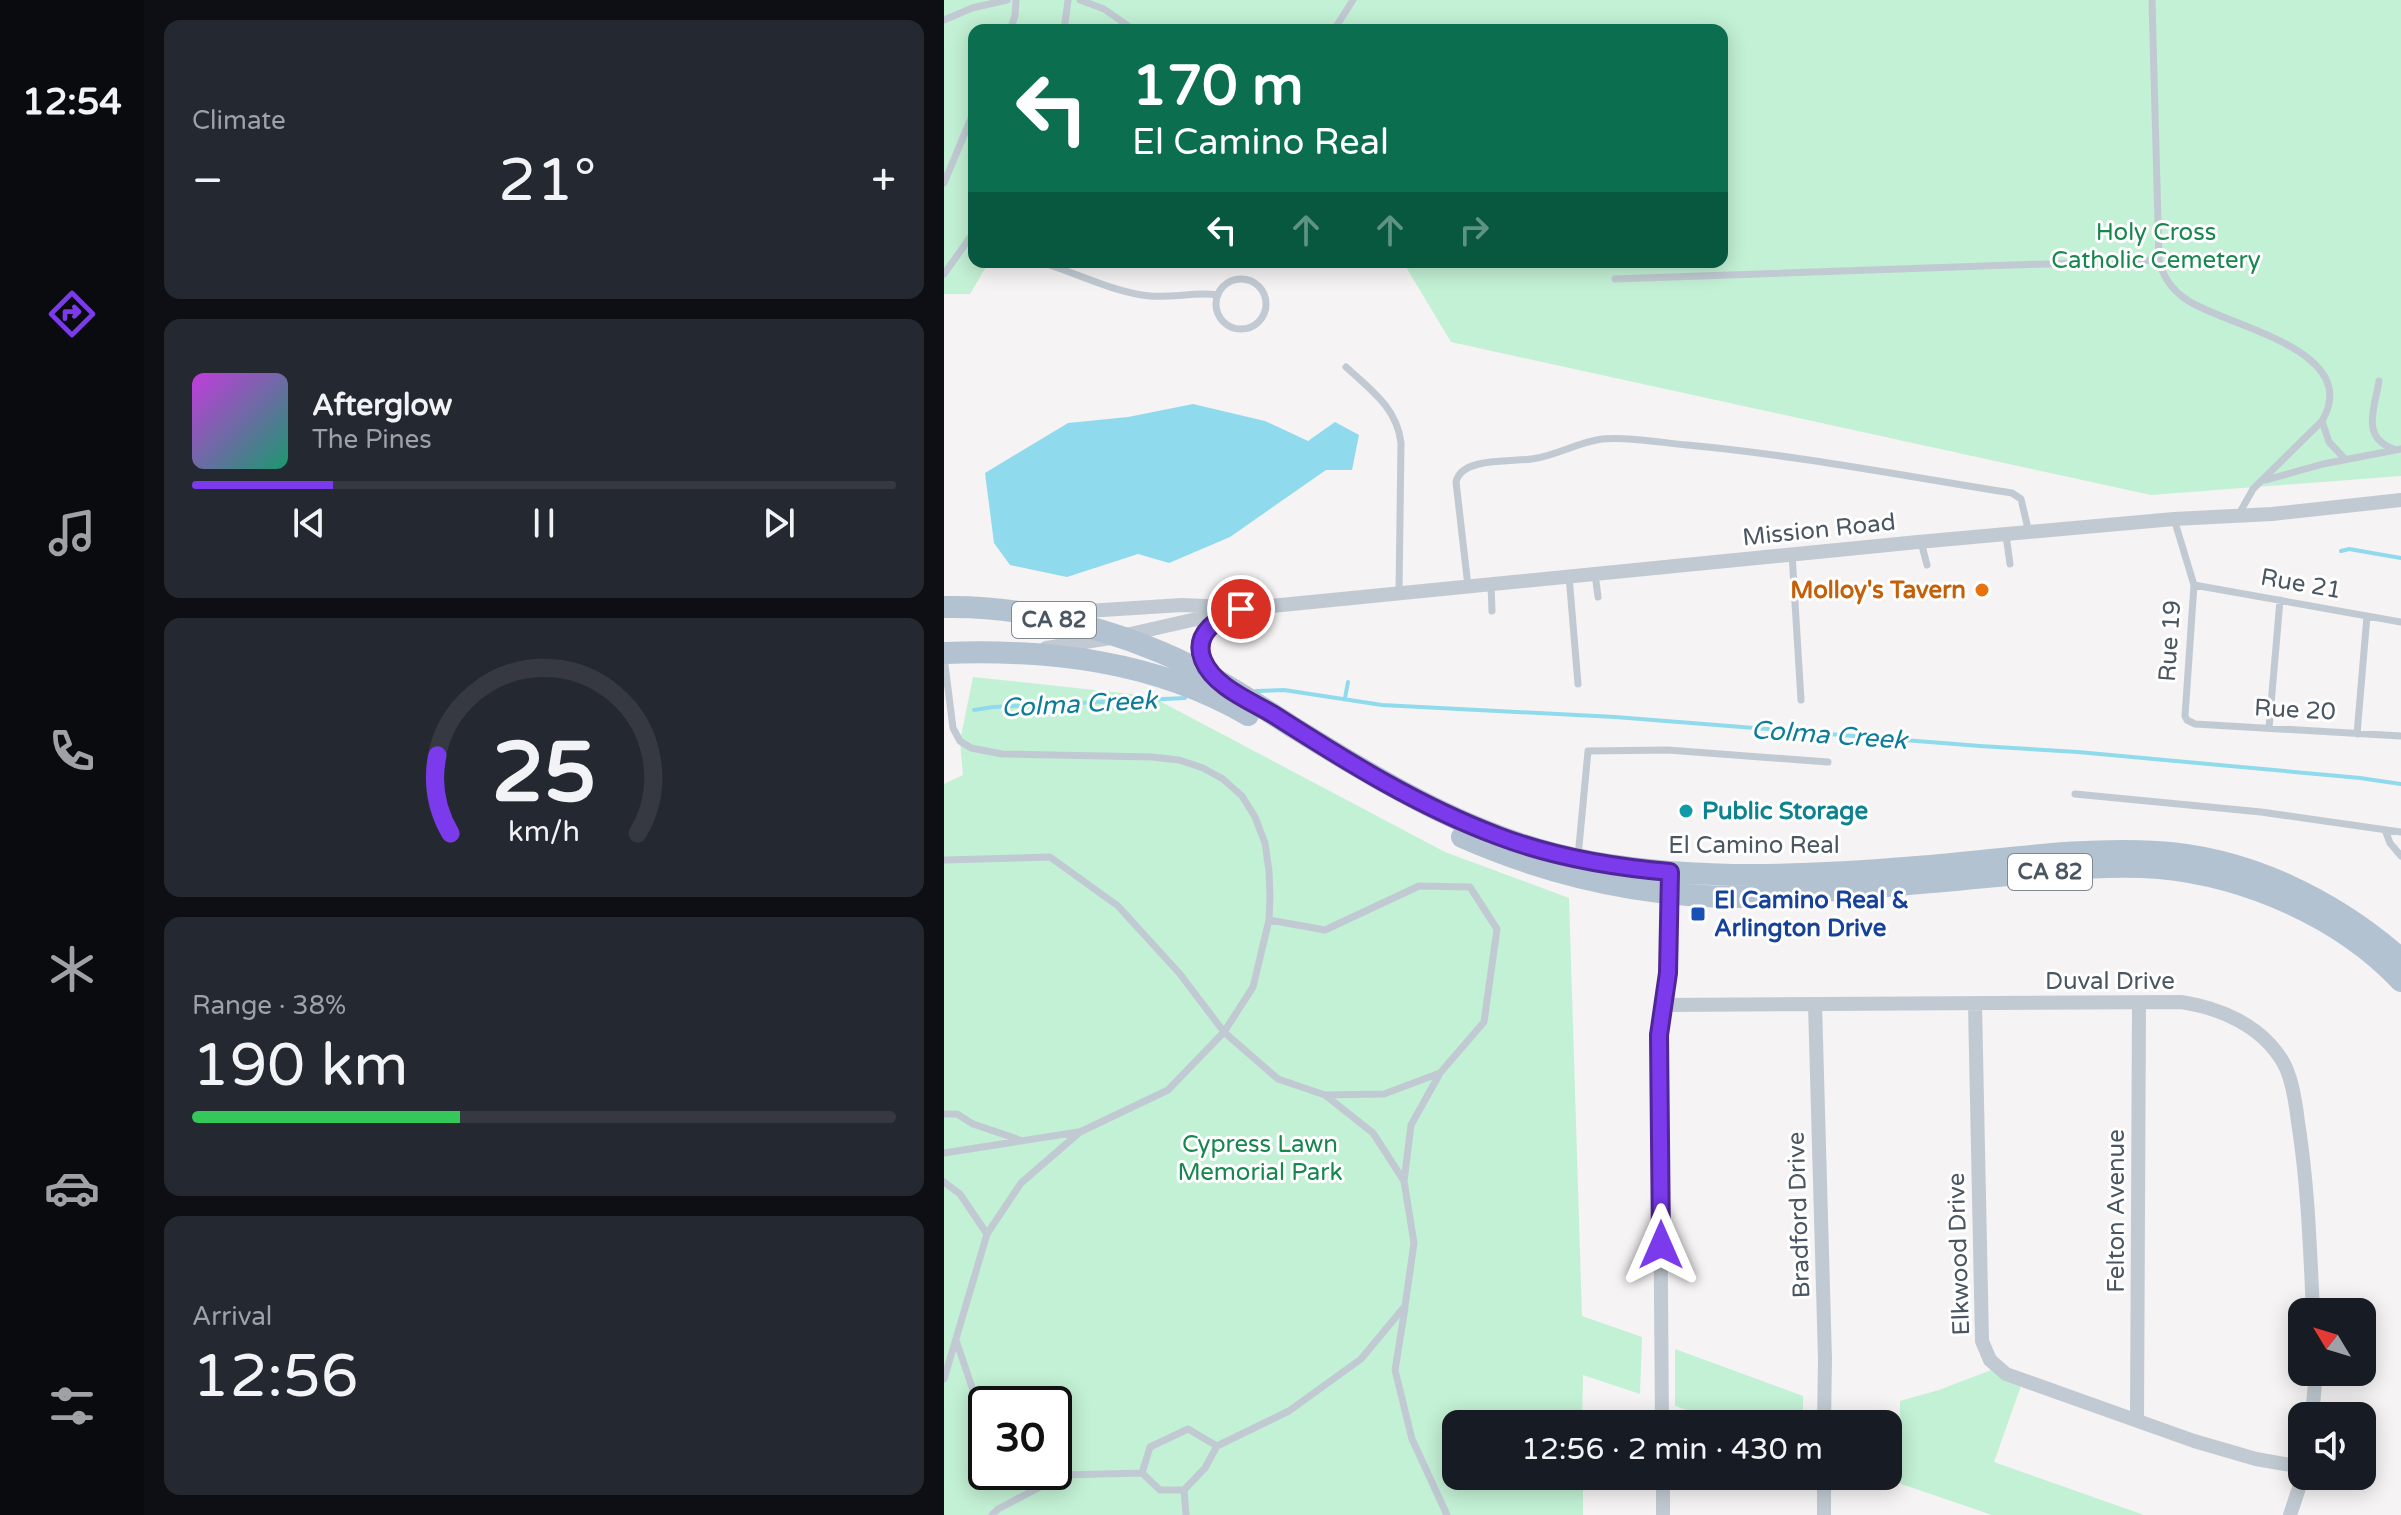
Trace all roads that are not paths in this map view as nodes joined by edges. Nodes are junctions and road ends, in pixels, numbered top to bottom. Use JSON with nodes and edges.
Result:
{"nodes":[{"id":1,"x":1007,"y":0,"type":"edge"},
{"id":2,"x":1016,"y":0,"type":"edge"},
{"id":3,"x":1068,"y":0,"type":"edge"},
{"id":4,"x":1080,"y":0,"type":"edge"},
{"id":5,"x":1353,"y":0,"type":"edge"},
{"id":6,"x":2152,"y":0,"type":"edge"},
{"id":7,"x":944,"y":20,"type":"edge"},
{"id":8,"x":1012,"y":24,"type":"edge"},
{"id":9,"x":1065,"y":24,"type":"edge"},
{"id":10,"x":1125,"y":24,"type":"edge"},
{"id":11,"x":1338,"y":24,"type":"edge"},
{"id":12,"x":968,"y":125,"type":"edge"},
{"id":13,"x":944,"y":183,"type":"edge"},
{"id":14,"x":968,"y":241,"type":"edge"},
{"id":15,"x":961,"y":251,"type":"junction"},
{"id":16,"x":968,"y":252,"type":"edge"},
{"id":17,"x":2159,"y":260,"type":"junction"},
{"id":18,"x":1057,"y":268,"type":"edge"},
{"id":19,"x":944,"y":274,"type":"edge"},
{"id":20,"x":1615,"y":279,"type":"dead end"},
{"id":21,"x":1218,"y":295,"type":"junction"},
{"id":22,"x":1346,"y":367,"type":"dead end"},
{"id":23,"x":2379,"y":381,"type":"dead end"},
{"id":24,"x":2322,"y":421,"type":"junction"},
{"id":25,"x":2399,"y":449,"type":"edge"},
{"id":26,"x":2345,"y":459,"type":"junction"},
{"id":27,"x":2263,"y":480,"type":"junction"},
{"id":28,"x":2401,"y":500,"type":"edge"},
{"id":29,"x":2238,"y":516,"type":"junction"},
{"id":30,"x":2174,"y":519,"type":"junction"},
{"id":31,"x":2029,"y":533,"type":"junction"},
{"id":32,"x":2006,"y":535,"type":"junction"},
{"id":33,"x":1921,"y":542,"type":"junction"},
{"id":34,"x":1792,"y":554,"type":"junction"},
{"id":35,"x":2010,"y":564,"type":"dead end"},
{"id":36,"x":1927,"y":565,"type":"dead end"},
{"id":37,"x":1595,"y":573,"type":"junction"},
{"id":38,"x":1569,"y":576,"type":"junction"},
{"id":39,"x":1491,"y":584,"type":"junction"},
{"id":40,"x":2194,"y":585,"type":"junction"},
{"id":41,"x":1468,"y":586,"type":"junction"},
{"id":42,"x":1399,"y":593,"type":"junction"},
{"id":43,"x":1598,"y":597,"type":"dead end"},
{"id":44,"x":2280,"y":600,"type":"junction"},
{"id":45,"x":944,"y":607,"type":"edge"},
{"id":46,"x":990,"y":608,"type":"junction"},
{"id":47,"x":1241,"y":609,"type":"junction"},
{"id":48,"x":1492,"y":611,"type":"dead end"},
{"id":49,"x":2367,"y":616,"type":"junction"},
{"id":50,"x":2401,"y":622,"type":"edge"},
{"id":51,"x":1117,"y":637,"type":"junction"},
{"id":52,"x":1010,"y":653,"type":"junction"},
{"id":53,"x":944,"y":655,"type":"edge"},
{"id":54,"x":1218,"y":681,"type":"junction"},
{"id":55,"x":1578,"y":684,"type":"dead end"},
{"id":56,"x":1801,"y":700,"type":"dead end"},
{"id":57,"x":947,"y":709,"type":"edge"},
{"id":58,"x":2187,"y":720,"type":"joint"},
{"id":59,"x":2269,"y":728,"type":"junction"},
{"id":60,"x":2357,"y":734,"type":"junction"},
{"id":61,"x":2401,"y":736,"type":"edge"},
{"id":62,"x":1828,"y":762,"type":"dead end"},
{"id":63,"x":2075,"y":794,"type":"dead end"},
{"id":64,"x":2385,"y":830,"type":"junction"},
{"id":65,"x":2401,"y":832,"type":"edge"},
{"id":66,"x":2401,"y":856,"type":"edge"},
{"id":67,"x":1577,"y":859,"type":"junction"},
{"id":68,"x":944,"y":860,"type":"edge"},
{"id":69,"x":1670,"y":883,"type":"junction"},
{"id":70,"x":1269,"y":920,"type":"junction"},
{"id":71,"x":2401,"y":959,"type":"edge"},
{"id":72,"x":2401,"y":981,"type":"edge"},
{"id":73,"x":2139,"y":1003,"type":"junction"},
{"id":74,"x":1815,"y":1004,"type":"junction"},
{"id":75,"x":1664,"y":1005,"type":"junction"},
{"id":76,"x":1975,"y":1005,"type":"junction"},
{"id":77,"x":1224,"y":1032,"type":"junction"},
{"id":78,"x":1440,"y":1073,"type":"junction"},
{"id":79,"x":1325,"y":1095,"type":"junction"},
{"id":80,"x":944,"y":1114,"type":"edge"},
{"id":81,"x":1080,"y":1132,"type":"junction"},
{"id":82,"x":1022,"y":1141,"type":"junction"},
{"id":83,"x":944,"y":1153,"type":"edge"},
{"id":84,"x":1404,"y":1181,"type":"junction"},
{"id":85,"x":944,"y":1182,"type":"edge"},
{"id":86,"x":987,"y":1234,"type":"junction"},
{"id":87,"x":2312,"y":1298,"type":"edge"},
{"id":88,"x":1405,"y":1306,"type":"junction"},
{"id":89,"x":955,"y":1337,"type":"junction"},
{"id":90,"x":944,"y":1379,"type":"edge"},
{"id":91,"x":972,"y":1386,"type":"edge"},
{"id":92,"x":1662,"y":1410,"type":"edge"},
{"id":93,"x":1824,"y":1410,"type":"edge"},
{"id":94,"x":2137,"y":1419,"type":"junction"},
{"id":95,"x":1217,"y":1446,"type":"junction"},
{"id":96,"x":2288,"y":1465,"type":"edge"},
{"id":97,"x":1142,"y":1473,"type":"junction"},
{"id":98,"x":1072,"y":1475,"type":"edge"},
{"id":99,"x":1034,"y":1490,"type":"edge"},
{"id":100,"x":1184,"y":1490,"type":"junction"},
{"id":101,"x":1663,"y":1490,"type":"edge"},
{"id":102,"x":1824,"y":1490,"type":"edge"},
{"id":103,"x":2298,"y":1490,"type":"edge"},
{"id":104,"x":992,"y":1515,"type":"edge"},
{"id":105,"x":1186,"y":1515,"type":"edge"},
{"id":106,"x":1447,"y":1515,"type":"edge"},
{"id":107,"x":1663,"y":1515,"type":"edge"},
{"id":108,"x":1824,"y":1515,"type":"edge"},
{"id":109,"x":2290,"y":1515,"type":"edge"}],
"edges":[{"from":1,"to":7,"type":"lane"},
{"from":2,"to":8,"type":"lane"},
{"from":3,"to":9,"type":"lane"},
{"from":4,"to":10,"type":"lane"},
{"from":5,"to":11,"type":"lane"},
{"from":6,"to":17,"type":"lane"},
{"from":12,"to":13,"type":"lane"},
{"from":14,"to":15,"type":"lane"},
{"from":15,"to":16,"type":"lane"},
{"from":15,"to":19,"type":"lane"},
{"from":17,"to":20,"type":"lane"},
{"from":17,"to":24,"type":"lane"},
{"from":18,"to":21,"type":"lane"},
{"from":21,"to":21,"type":"lane"},
{"from":22,"to":42,"type":"lane"},
{"from":23,"to":25,"type":"lane"},
{"from":24,"to":26,"type":"lane"},
{"from":24,"to":27,"type":"lane"},
{"from":25,"to":26,"type":"lane"},
{"from":26,"to":27,"type":"lane"},
{"from":27,"to":29,"type":"lane"},
{"from":28,"to":29,"type":"street","name":"Mission Road"},
{"from":29,"to":30,"type":"street","name":"Mission Road"},
{"from":30,"to":31,"type":"street","name":"Mission Road"},
{"from":30,"to":40,"type":"lane","name":"Rue 19"},
{"from":31,"to":32,"type":"street","name":"Mission Road"},
{"from":31,"to":41,"type":"lane"},
{"from":32,"to":33,"type":"street","name":"Mission Road"},
{"from":32,"to":35,"type":"lane"},
{"from":33,"to":34,"type":"street","name":"Mission Road"},
{"from":33,"to":36,"type":"lane"},
{"from":34,"to":37,"type":"street","name":"Mission Road"},
{"from":34,"to":56,"type":"lane"},
{"from":37,"to":38,"type":"street","name":"Mission Road"},
{"from":37,"to":43,"type":"lane"},
{"from":38,"to":39,"type":"street","name":"Mission Road"},
{"from":38,"to":55,"type":"lane"},
{"from":39,"to":41,"type":"street","name":"Mission Road"},
{"from":39,"to":48,"type":"lane"},
{"from":40,"to":44,"type":"lane","name":"Rue 21"},
{"from":40,"to":58,"type":"lane","name":"Rue 19"},
{"from":41,"to":42,"type":"street","name":"Mission Road"},
{"from":42,"to":47,"type":"street","name":"Mission Road"},
{"from":44,"to":49,"type":"lane","name":"Rue 21"},
{"from":44,"to":59,"type":"lane"},
{"from":45,"to":46,"type":"main road","name":"El Camino Real","number":"CA 82"},
{"from":46,"to":47,"type":"street","name":"Mission Road"},
{"from":46,"to":51,"type":"main road","name":"El Camino Real","number":"CA 82"},
{"from":47,"to":51,"type":"street","name":"Mission Road"},
{"from":47,"to":54,"type":"street","name":"Mission Road"},
{"from":49,"to":50,"type":"lane","name":"Rue 21"},
{"from":49,"to":60,"type":"lane"},
{"from":51,"to":52,"type":"street","name":"Mission Road"},
{"from":51,"to":54,"type":"main road","name":"El Camino Real","number":"CA 82"},
{"from":52,"to":53,"type":"main road","name":"El Camino Real","number":"CA 82"},
{"from":52,"to":69,"type":"main road","name":"El Camino Real","number":"CA 82"},
{"from":53,"to":57,"type":"lane"},
{"from":54,"to":67,"type":"main road","name":"El Camino Real","number":"CA 82"},
{"from":57,"to":70,"type":"lane"},
{"from":58,"to":59,"type":"lane","name":"Rue 20"},
{"from":59,"to":60,"type":"lane","name":"Rue 20"},
{"from":60,"to":61,"type":"lane","name":"Rue 20"},
{"from":62,"to":67,"type":"lane"},
{"from":63,"to":64,"type":"lane"},
{"from":64,"to":65,"type":"lane"},
{"from":64,"to":66,"type":"lane"},
{"from":67,"to":69,"type":"main road","name":"El Camino Real","number":"CA 82"},
{"from":68,"to":77,"type":"lane"},
{"from":69,"to":71,"type":"main road","name":"El Camino Real","number":"CA 82"},
{"from":69,"to":72,"type":"main road","name":"El Camino Real","number":"CA 82"},
{"from":69,"to":75,"type":"street"},
{"from":70,"to":77,"type":"lane"},
{"from":70,"to":78,"type":"lane"},
{"from":73,"to":76,"type":"street","name":"Duval Drive"},
{"from":73,"to":87,"type":"street","name":"Duval Drive"},
{"from":73,"to":94,"type":"street","name":"Felton Avenue"},
{"from":74,"to":75,"type":"street","name":"Duval Drive"},
{"from":74,"to":76,"type":"street","name":"Duval Drive"},
{"from":74,"to":93,"type":"street","name":"Bradford Drive"},
{"from":75,"to":92,"type":"street"},
{"from":76,"to":94,"type":"street","name":"Elkwood Drive"},
{"from":77,"to":79,"type":"lane"},
{"from":77,"to":81,"type":"lane"},
{"from":78,"to":79,"type":"lane"},
{"from":78,"to":84,"type":"lane"},
{"from":79,"to":84,"type":"lane"},
{"from":80,"to":82,"type":"lane"},
{"from":81,"to":82,"type":"lane"},
{"from":81,"to":86,"type":"lane"},
{"from":82,"to":83,"type":"lane"},
{"from":84,"to":88,"type":"lane"},
{"from":85,"to":86,"type":"lane"},
{"from":86,"to":89,"type":"lane"},
{"from":88,"to":95,"type":"lane"},
{"from":88,"to":106,"type":"lane"},
{"from":89,"to":90,"type":"lane"},
{"from":89,"to":91,"type":"lane"},
{"from":94,"to":96,"type":"street","name":"Elkwood Drive"},
{"from":95,"to":97,"type":"lane"},
{"from":95,"to":100,"type":"lane"},
{"from":97,"to":98,"type":"lane"},
{"from":97,"to":100,"type":"lane"},
{"from":99,"to":104,"type":"lane"},
{"from":100,"to":105,"type":"lane"},
{"from":101,"to":107,"type":"street"},
{"from":102,"to":108,"type":"street"},
{"from":103,"to":109,"type":"street"}]}
